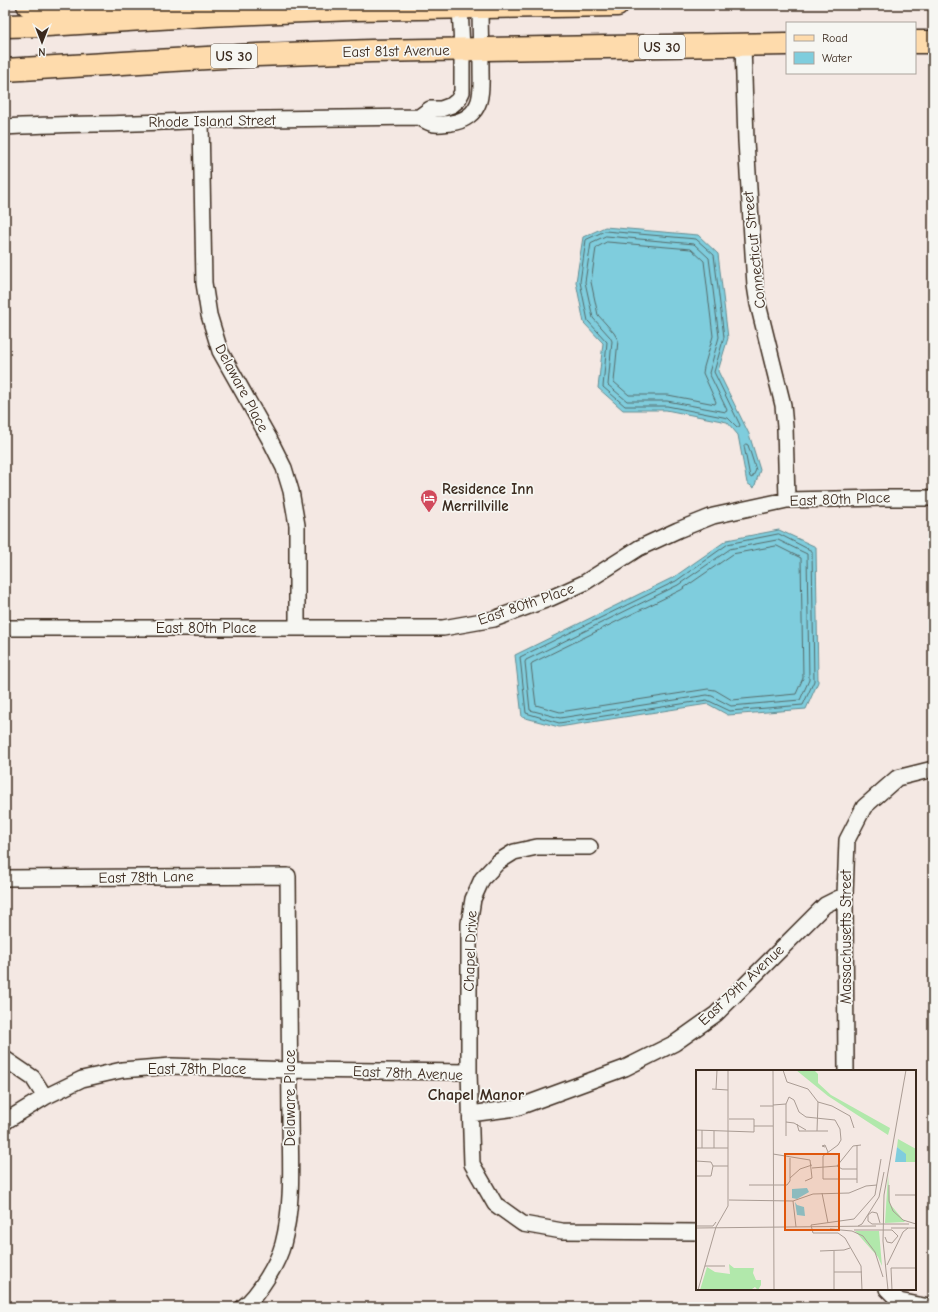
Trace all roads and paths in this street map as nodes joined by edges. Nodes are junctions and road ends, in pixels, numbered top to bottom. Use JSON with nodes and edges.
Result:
{"nodes":[{"id":1,"x":28,"y":5,"type":"edge"},
{"id":2,"x":617,"y":5,"type":"edge"},
{"id":3,"x":470,"y":6,"type":"edge"},
{"id":4,"x":168,"y":18,"type":"junction"},
{"id":5,"x":5,"y":26,"type":"edge"},
{"id":6,"x":916,"y":42,"type":"edge"},
{"id":7,"x":933,"y":42,"type":"edge"},
{"id":8,"x":786,"y":44,"type":"edge"},
{"id":9,"x":743,"y":45,"type":"junction"},
{"id":10,"x":472,"y":50,"type":"junction"},
{"id":11,"x":5,"y":70,"type":"edge"},
{"id":12,"x":202,"y":120,"type":"junction"},
{"id":13,"x":5,"y":127,"type":"edge"},
{"id":14,"x":933,"y":498,"type":"edge"},
{"id":15,"x":787,"y":500,"type":"junction"},
{"id":16,"x":5,"y":628,"type":"edge"},
{"id":17,"x":297,"y":628,"type":"junction"},
{"id":18,"x":933,"y":769,"type":"edge"},
{"id":19,"x":590,"y":847,"type":"dead end"},
{"id":20,"x":288,"y":876,"type":"joint"},
{"id":21,"x":5,"y":878,"type":"edge"},
{"id":22,"x":845,"y":895,"type":"junction"},
{"id":23,"x":5,"y":1059,"type":"edge"},
{"id":24,"x":290,"y":1070,"type":"junction"},
{"id":25,"x":846,"y":1070,"type":"edge"},
{"id":26,"x":469,"y":1072,"type":"junction"},
{"id":27,"x":45,"y":1097,"type":"junction"},
{"id":28,"x":470,"y":1114,"type":"junction"},
{"id":29,"x":5,"y":1122,"type":"edge"},
{"id":30,"x":696,"y":1232,"type":"edge"},
{"id":31,"x":887,"y":1290,"type":"edge"},
{"id":32,"x":243,"y":1307,"type":"edge"},
{"id":33,"x":929,"y":1307,"type":"edge"}],
"edges":[{"from":1,"to":4,"type":"main road"},
{"from":2,"to":3,"type":"main road"},
{"from":3,"to":4,"type":"main road"},
{"from":3,"to":10,"type":"street","name":"Rhode Island Street"},
{"from":4,"to":5,"type":"main road"},
{"from":6,"to":7,"type":"main road"},
{"from":8,"to":9,"type":"main road","name":"East 81st Avenue","number":"US 30"},
{"from":9,"to":10,"type":"main road","name":"East 81st Avenue","number":"US 30"},
{"from":9,"to":15,"type":"street","name":"Connecticut Street"},
{"from":10,"to":11,"type":"main road","name":"East 81st Avenue","number":"US 30"},
{"from":10,"to":12,"type":"street","name":"Rhode Island Street"},
{"from":12,"to":13,"type":"street","name":"Rhode Island Street"},
{"from":12,"to":17,"type":"street","name":"Delaware Place"},
{"from":14,"to":15,"type":"street","name":"East 80th Place"},
{"from":15,"to":17,"type":"street","name":"East 80th Place"},
{"from":16,"to":17,"type":"street","name":"East 80th Place"},
{"from":18,"to":22,"type":"street","name":"Massachusetts Street"},
{"from":19,"to":26,"type":"street","name":"Chapel Drive"},
{"from":20,"to":21,"type":"street","name":"East 78th Lane"},
{"from":20,"to":24,"type":"street","name":"Delaware Place"},
{"from":22,"to":25,"type":"street","name":"Massachusetts Street"},
{"from":22,"to":28,"type":"street","name":"East 79th Avenue"},
{"from":23,"to":27,"type":"street"},
{"from":24,"to":26,"type":"street","name":"East 78th Avenue"},
{"from":24,"to":27,"type":"street","name":"East 78th Place"},
{"from":24,"to":32,"type":"street","name":"Delaware Place"},
{"from":26,"to":28,"type":"street","name":"East 78th Avenue"},
{"from":27,"to":29,"type":"street","name":"East 78th Place"},
{"from":28,"to":30,"type":"street","name":"East 78th Avenue"},
{"from":31,"to":33,"type":"street"}]}
